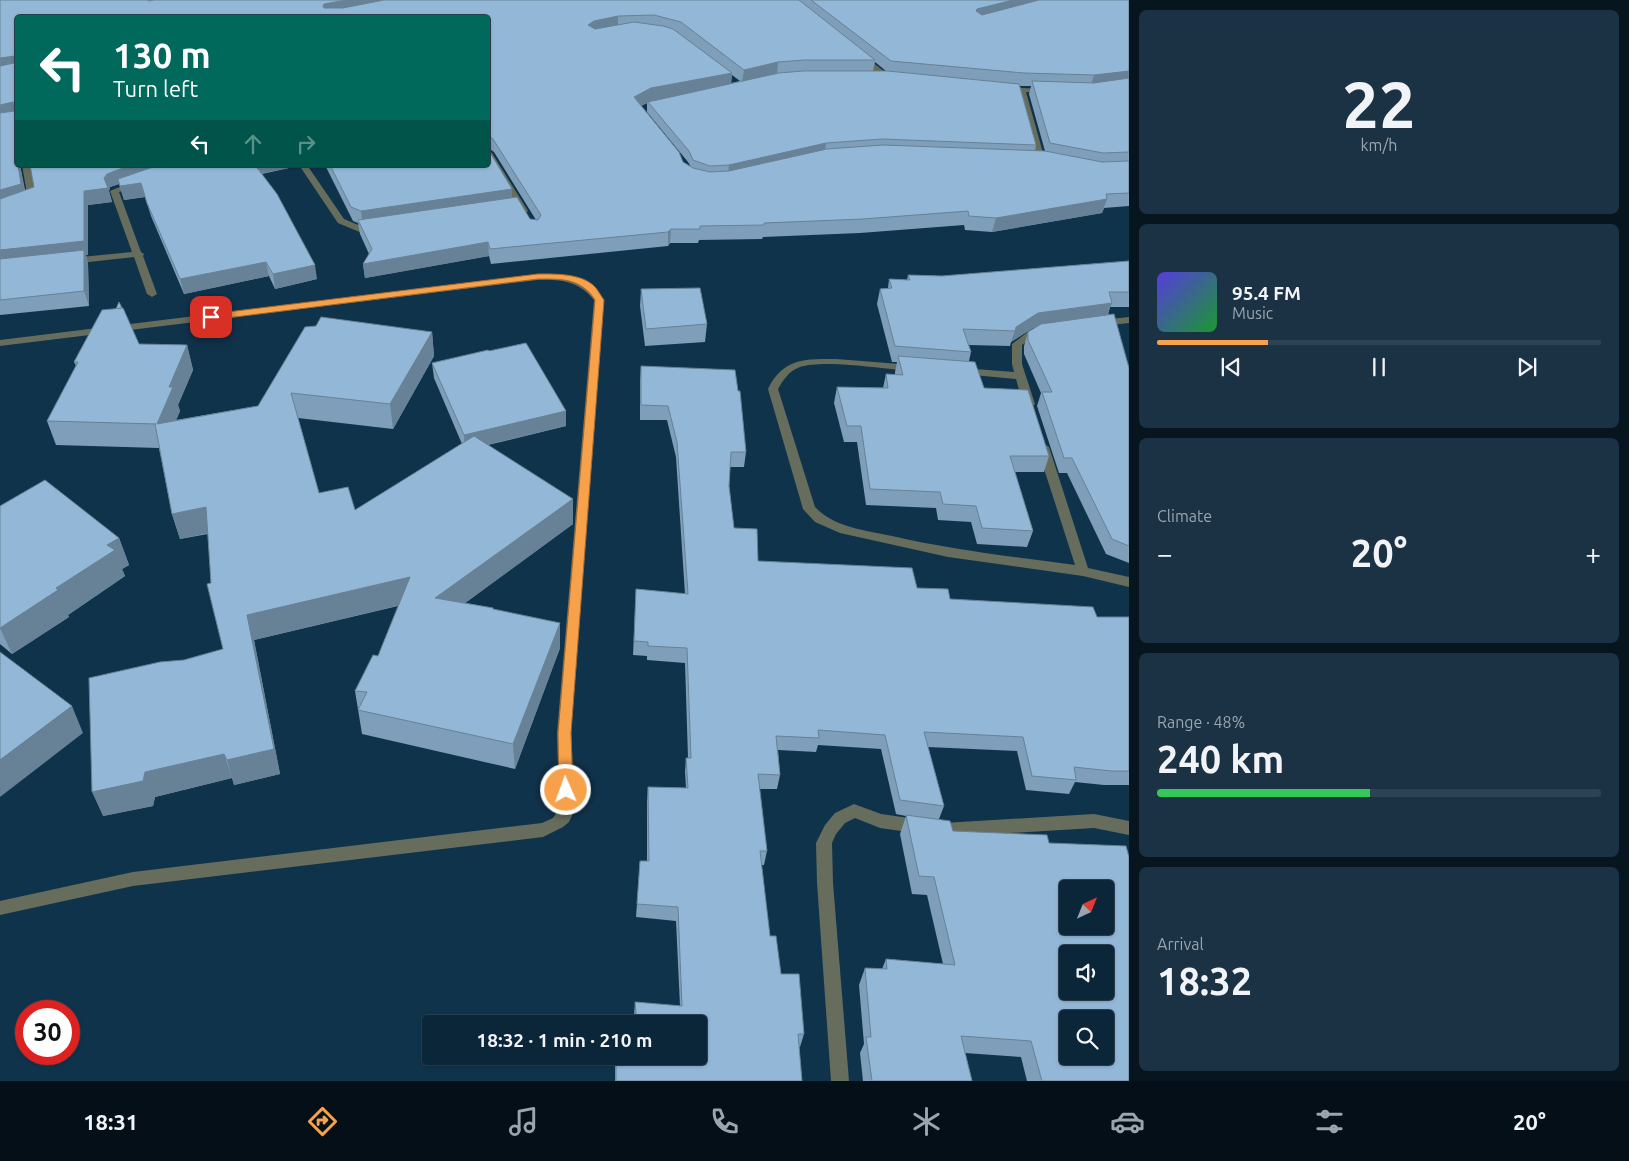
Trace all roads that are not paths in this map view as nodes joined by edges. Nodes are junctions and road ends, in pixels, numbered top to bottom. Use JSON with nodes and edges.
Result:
{"nodes":[{"id":1,"x":854,"y":52,"type":"edge"},
{"id":2,"x":867,"y":76,"type":"edge"},
{"id":3,"x":886,"y":77,"type":"junction"},
{"id":4,"x":895,"y":78,"type":"edge"},
{"id":5,"x":992,"y":87,"type":"edge"},
{"id":6,"x":1021,"y":90,"type":"junction"},
{"id":7,"x":1056,"y":91,"type":"edge"},
{"id":8,"x":490,"y":157,"type":"edge"},
{"id":9,"x":1032,"y":160,"type":"edge"},
{"id":10,"x":1042,"y":160,"type":"junction"},
{"id":11,"x":1051,"y":162,"type":"edge"},
{"id":12,"x":26,"y":167,"type":"edge"},
{"id":13,"x":303,"y":167,"type":"edge"},
{"id":14,"x":141,"y":181,"type":"edge"},
{"id":15,"x":0,"y":210,"type":"edge"},
{"id":16,"x":530,"y":222,"type":"edge"},
{"id":17,"x":386,"y":227,"type":"edge"},
{"id":18,"x":139,"y":254,"type":"junction"},
{"id":19,"x":62,"y":262,"type":"edge"},
{"id":20,"x":152,"y":294,"type":"dead end"},
{"id":21,"x":1129,"y":320,"type":"edge"},
{"id":22,"x":1092,"y":324,"type":"edge"},
{"id":23,"x":1055,"y":329,"type":"edge"},
{"id":24,"x":0,"y":343,"type":"edge"},
{"id":25,"x":926,"y":369,"type":"edge"},
{"id":26,"x":954,"y":371,"type":"edge"},
{"id":27,"x":1020,"y":376,"type":"junction"},
{"id":28,"x":1032,"y":413,"type":"edge"},
{"id":29,"x":1038,"y":431,"type":"edge"},
{"id":30,"x":1083,"y":570,"type":"junction"},
{"id":31,"x":1129,"y":582,"type":"edge"},
{"id":32,"x":1129,"y":828,"type":"edge"},
{"id":33,"x":0,"y":908,"type":"edge"},
{"id":34,"x":840,"y":1081,"type":"edge"}],
"edges":[{"from":1,"to":3,"type":"street"},
{"from":2,"to":3,"type":"street"},
{"from":3,"to":4,"type":"street"},
{"from":5,"to":6,"type":"street"},
{"from":6,"to":7,"type":"street"},
{"from":6,"to":10,"type":"street"},
{"from":8,"to":16,"type":"street"},
{"from":9,"to":10,"type":"street"},
{"from":10,"to":11,"type":"street"},
{"from":12,"to":15,"type":"street"},
{"from":13,"to":17,"type":"street"},
{"from":14,"to":18,"type":"street"},
{"from":18,"to":19,"type":"street"},
{"from":18,"to":20,"type":"street"},
{"from":21,"to":22,"type":"street"},
{"from":23,"to":27,"type":"street"},
{"from":24,"to":33,"type":"street"},
{"from":25,"to":30,"type":"street"},
{"from":26,"to":27,"type":"street"},
{"from":27,"to":28,"type":"street"},
{"from":29,"to":30,"type":"street"},
{"from":30,"to":31,"type":"street"},
{"from":32,"to":34,"type":"street"}]}
